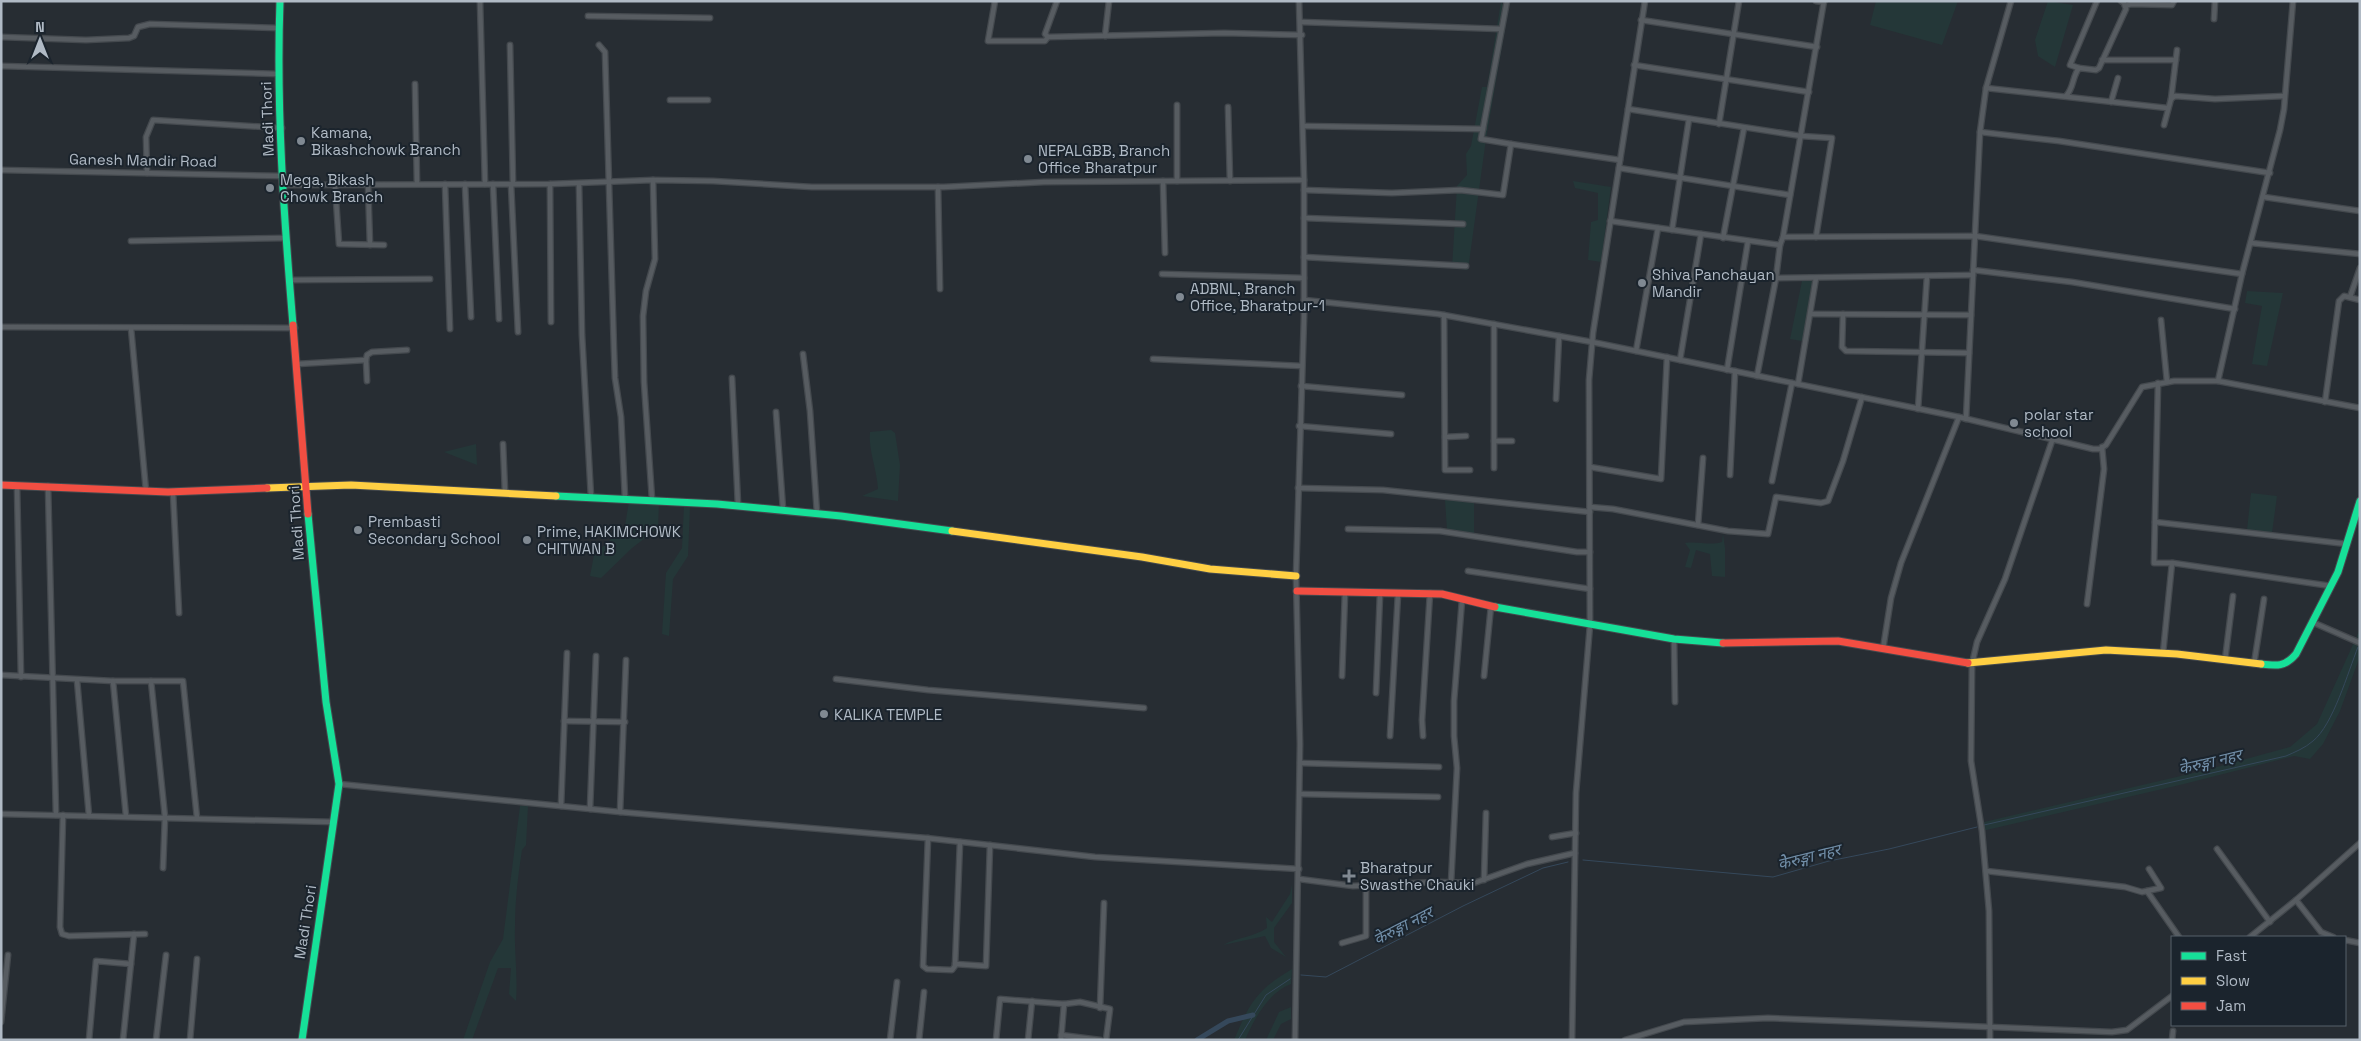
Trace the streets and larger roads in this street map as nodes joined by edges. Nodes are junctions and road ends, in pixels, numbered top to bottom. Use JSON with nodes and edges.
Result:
{"nodes":[{"id":1,"x":280,"y":1,"type":"edge"},
{"id":2,"x":480,"y":1,"type":"edge"},
{"id":3,"x":995,"y":1,"type":"edge"},
{"id":4,"x":1056,"y":1,"type":"edge"},
{"id":5,"x":1109,"y":1,"type":"edge"},
{"id":6,"x":1300,"y":1,"type":"edge"},
{"id":7,"x":1507,"y":1,"type":"edge"},
{"id":8,"x":1645,"y":1,"type":"edge"},
{"id":9,"x":1739,"y":1,"type":"edge"},
{"id":10,"x":1816,"y":1,"type":"edge"},
{"id":11,"x":2011,"y":1,"type":"edge"},
{"id":12,"x":2097,"y":1,"type":"edge"},
{"id":13,"x":2120,"y":1,"type":"edge"},
{"id":14,"x":2174,"y":1,"type":"edge"},
{"id":15,"x":2215,"y":1,"type":"edge"},
{"id":16,"x":2292,"y":1,"type":"edge"},
{"id":17,"x":1824,"y":2,"type":"edge"},
{"id":18,"x":2125,"y":6,"type":"junction"},
{"id":19,"x":588,"y":16,"type":"dead end"},
{"id":20,"x":710,"y":18,"type":"dead end"},
{"id":21,"x":2214,"y":19,"type":"dead end"},
{"id":22,"x":1641,"y":20,"type":"junction"},
{"id":23,"x":1301,"y":22,"type":"junction"},
{"id":24,"x":278,"y":28,"type":"junction"},
{"id":25,"x":1501,"y":29,"type":"junction"},
{"id":26,"x":1302,"y":35,"type":"junction"},
{"id":27,"x":1048,"y":36,"type":"junction"},
{"id":28,"x":1105,"y":36,"type":"junction"},
{"id":29,"x":1734,"y":36,"type":"junction"},
{"id":30,"x":1,"y":37,"type":"edge"},
{"id":31,"x":510,"y":45,"type":"dead end"},
{"id":32,"x":599,"y":45,"type":"dead end"},
{"id":33,"x":1817,"y":47,"type":"junction"},
{"id":34,"x":2177,"y":50,"type":"dead end"},
{"id":35,"x":2102,"y":60,"type":"junction"},
{"id":36,"x":2176,"y":60,"type":"junction"},
{"id":37,"x":1634,"y":65,"type":"junction"},
{"id":38,"x":1,"y":66,"type":"edge"},
{"id":39,"x":2079,"y":68,"type":"junction"},
{"id":40,"x":279,"y":74,"type":"junction"},
{"id":41,"x":2118,"y":78,"type":"dead end"},
{"id":42,"x":1726,"y":80,"type":"junction"},
{"id":43,"x":414,"y":84,"type":"dead end"},
{"id":44,"x":1986,"y":88,"type":"junction"},
{"id":45,"x":1809,"y":92,"type":"junction"},
{"id":46,"x":2066,"y":96,"type":"junction"},
{"id":47,"x":2284,"y":96,"type":"junction"},
{"id":48,"x":2171,"y":99,"type":"junction"},
{"id":49,"x":670,"y":100,"type":"dead end"},
{"id":50,"x":708,"y":100,"type":"dead end"},
{"id":51,"x":2111,"y":102,"type":"junction"},
{"id":52,"x":1177,"y":105,"type":"dead end"},
{"id":53,"x":1228,"y":108,"type":"dead end"},
{"id":54,"x":2167,"y":108,"type":"junction"},
{"id":55,"x":1628,"y":110,"type":"junction"},
{"id":56,"x":1689,"y":119,"type":"junction"},
{"id":57,"x":1719,"y":124,"type":"junction"},
{"id":58,"x":1303,"y":126,"type":"junction"},
{"id":59,"x":2164,"y":126,"type":"dead end"},
{"id":60,"x":282,"y":128,"type":"junction"},
{"id":61,"x":1744,"y":128,"type":"junction"},
{"id":62,"x":1483,"y":129,"type":"junction"},
{"id":63,"x":1980,"y":132,"type":"junction"},
{"id":64,"x":1801,"y":136,"type":"junction"},
{"id":65,"x":1511,"y":144,"type":"junction"},
{"id":66,"x":1620,"y":160,"type":"junction"},
{"id":67,"x":1618,"y":168,"type":"junction"},
{"id":68,"x":1,"y":170,"type":"edge"},
{"id":69,"x":147,"y":172,"type":"junction"},
{"id":70,"x":2270,"y":174,"type":"junction"},
{"id":71,"x":283,"y":176,"type":"junction"},
{"id":72,"x":1679,"y":177,"type":"junction"},
{"id":73,"x":653,"y":180,"type":"junction"},
{"id":74,"x":1304,"y":180,"type":"junction"},
{"id":75,"x":1163,"y":181,"type":"junction"},
{"id":76,"x":1177,"y":181,"type":"junction"},
{"id":77,"x":1230,"y":181,"type":"junction"},
{"id":78,"x":610,"y":182,"type":"junction"},
{"id":79,"x":368,"y":184,"type":"junction"},
{"id":80,"x":417,"y":184,"type":"junction"},
{"id":81,"x":445,"y":184,"type":"junction"},
{"id":82,"x":465,"y":184,"type":"junction"},
{"id":83,"x":485,"y":184,"type":"junction"},
{"id":84,"x":493,"y":184,"type":"junction"},
{"id":85,"x":512,"y":184,"type":"junction"},
{"id":86,"x":550,"y":184,"type":"junction"},
{"id":87,"x":579,"y":184,"type":"junction"},
{"id":88,"x":283,"y":185,"type":"junction"},
{"id":89,"x":335,"y":185,"type":"junction"},
{"id":90,"x":1733,"y":185,"type":"junction"},
{"id":91,"x":938,"y":187,"type":"junction"},
{"id":92,"x":1304,"y":190,"type":"junction"},
{"id":93,"x":1790,"y":195,"type":"junction"},
{"id":94,"x":2264,"y":197,"type":"junction"},
{"id":95,"x":2360,"y":211,"type":"edge"},
{"id":96,"x":1304,"y":218,"type":"junction"},
{"id":97,"x":1610,"y":221,"type":"junction"},
{"id":98,"x":1463,"y":224,"type":"dead end"},
{"id":99,"x":1658,"y":228,"type":"junction"},
{"id":100,"x":1672,"y":230,"type":"junction"},
{"id":101,"x":1701,"y":234,"type":"junction"},
{"id":102,"x":1975,"y":236,"type":"junction"},
{"id":103,"x":1783,"y":237,"type":"junction"},
{"id":104,"x":1816,"y":237,"type":"junction"},
{"id":105,"x":286,"y":238,"type":"junction"},
{"id":106,"x":1723,"y":238,"type":"junction"},
{"id":107,"x":131,"y":241,"type":"dead end"},
{"id":108,"x":1748,"y":241,"type":"junction"},
{"id":109,"x":2251,"y":243,"type":"junction"},
{"id":110,"x":370,"y":245,"type":"junction"},
{"id":111,"x":384,"y":245,"type":"dead end"},
{"id":112,"x":1780,"y":245,"type":"junction"},
{"id":113,"x":1165,"y":254,"type":"dead end"},
{"id":114,"x":2360,"y":254,"type":"edge"},
{"id":115,"x":1304,"y":257,"type":"junction"},
{"id":116,"x":1466,"y":266,"type":"dead end"},
{"id":117,"x":2360,"y":268,"type":"edge"},
{"id":118,"x":1973,"y":272,"type":"junction"},
{"id":119,"x":1162,"y":274,"type":"dead end"},
{"id":120,"x":2242,"y":274,"type":"junction"},
{"id":121,"x":1926,"y":276,"type":"junction"},
{"id":122,"x":1304,"y":278,"type":"junction"},
{"id":123,"x":1776,"y":278,"type":"junction"},
{"id":124,"x":1816,"y":278,"type":"junction"},
{"id":125,"x":430,"y":279,"type":"dead end"},
{"id":126,"x":290,"y":280,"type":"junction"},
{"id":127,"x":940,"y":289,"type":"dead end"},
{"id":128,"x":2350,"y":297,"type":"junction"},
{"id":129,"x":1304,"y":300,"type":"junction"},
{"id":130,"x":2360,"y":300,"type":"edge"},
{"id":131,"x":2235,"y":309,"type":"junction"},
{"id":132,"x":1924,"y":313,"type":"junction"},
{"id":133,"x":1810,"y":314,"type":"junction"},
{"id":134,"x":1843,"y":314,"type":"junction"},
{"id":135,"x":1971,"y":314,"type":"junction"},
{"id":136,"x":1444,"y":315,"type":"junction"},
{"id":137,"x":471,"y":317,"type":"dead end"},
{"id":138,"x":499,"y":318,"type":"dead end"},
{"id":139,"x":2161,"y":320,"type":"dead end"},
{"id":140,"x":551,"y":322,"type":"dead end"},
{"id":141,"x":1494,"y":324,"type":"junction"},
{"id":142,"x":1,"y":327,"type":"edge"},
{"id":143,"x":131,"y":328,"type":"junction"},
{"id":144,"x":295,"y":328,"type":"junction"},
{"id":145,"x":450,"y":329,"type":"dead end"},
{"id":146,"x":518,"y":332,"type":"dead end"},
{"id":147,"x":1559,"y":336,"type":"junction"},
{"id":148,"x":1592,"y":342,"type":"junction"},
{"id":149,"x":407,"y":350,"type":"dead end"},
{"id":150,"x":1636,"y":351,"type":"junction"},
{"id":151,"x":1921,"y":353,"type":"junction"},
{"id":152,"x":1969,"y":353,"type":"junction"},
{"id":153,"x":803,"y":354,"type":"dead end"},
{"id":154,"x":1667,"y":357,"type":"junction"},
{"id":155,"x":1153,"y":359,"type":"dead end"},
{"id":156,"x":366,"y":360,"type":"junction"},
{"id":157,"x":1680,"y":360,"type":"junction"},
{"id":158,"x":297,"y":364,"type":"junction"},
{"id":159,"x":1302,"y":366,"type":"junction"},
{"id":160,"x":1727,"y":370,"type":"junction"},
{"id":161,"x":1735,"y":371,"type":"junction"},
{"id":162,"x":1757,"y":376,"type":"junction"},
{"id":163,"x":732,"y":378,"type":"dead end"},
{"id":164,"x":367,"y":381,"type":"dead end"},
{"id":165,"x":2167,"y":382,"type":"junction"},
{"id":166,"x":2218,"y":382,"type":"junction"},
{"id":167,"x":1792,"y":383,"type":"junction"},
{"id":168,"x":2158,"y":383,"type":"junction"},
{"id":169,"x":1798,"y":384,"type":"junction"},
{"id":170,"x":1301,"y":386,"type":"junction"},
{"id":171,"x":1402,"y":395,"type":"dead end"},
{"id":172,"x":1862,"y":397,"type":"junction"},
{"id":173,"x":1556,"y":399,"type":"dead end"},
{"id":174,"x":2325,"y":402,"type":"junction"},
{"id":175,"x":2360,"y":408,"type":"edge"},
{"id":176,"x":1918,"y":409,"type":"junction"},
{"id":177,"x":776,"y":412,"type":"dead end"},
{"id":178,"x":1959,"y":417,"type":"junction"},
{"id":179,"x":1966,"y":418,"type":"junction"},
{"id":180,"x":1299,"y":426,"type":"junction"},
{"id":181,"x":1391,"y":434,"type":"dead end"},
{"id":182,"x":1466,"y":436,"type":"dead end"},
{"id":183,"x":1445,"y":437,"type":"junction"},
{"id":184,"x":2053,"y":438,"type":"junction"},
{"id":185,"x":1494,"y":441,"type":"junction"},
{"id":186,"x":1512,"y":441,"type":"dead end"},
{"id":187,"x":503,"y":444,"type":"dead end"},
{"id":188,"x":2102,"y":447,"type":"junction"},
{"id":189,"x":1703,"y":458,"type":"dead end"},
{"id":190,"x":1590,"y":467,"type":"junction"},
{"id":191,"x":1494,"y":468,"type":"dead end"},
{"id":192,"x":1470,"y":470,"type":"dead end"},
{"id":193,"x":1730,"y":475,"type":"dead end"},
{"id":194,"x":1772,"y":481,"type":"dead end"},
{"id":195,"x":1,"y":485,"type":"edge"},
{"id":196,"x":17,"y":486,"type":"junction"},
{"id":197,"x":48,"y":486,"type":"junction"},
{"id":198,"x":308,"y":486,"type":"junction"},
{"id":199,"x":1298,"y":488,"type":"junction"},
{"id":200,"x":146,"y":491,"type":"junction"},
{"id":201,"x":173,"y":492,"type":"junction"},
{"id":202,"x":505,"y":492,"type":"junction"},
{"id":203,"x":591,"y":497,"type":"junction"},
{"id":204,"x":625,"y":498,"type":"junction"},
{"id":205,"x":652,"y":499,"type":"junction"},
{"id":206,"x":2360,"y":501,"type":"edge"},
{"id":207,"x":738,"y":506,"type":"junction"},
{"id":208,"x":784,"y":509,"type":"junction"},
{"id":209,"x":1590,"y":509,"type":"junction"},
{"id":210,"x":817,"y":513,"type":"junction"},
{"id":211,"x":2155,"y":522,"type":"junction"},
{"id":212,"x":1698,"y":525,"type":"junction"},
{"id":213,"x":1348,"y":529,"type":"dead end"},
{"id":214,"x":2348,"y":544,"type":"junction"},
{"id":215,"x":1590,"y":552,"type":"junction"},
{"id":216,"x":2172,"y":563,"type":"junction"},
{"id":217,"x":1468,"y":571,"type":"dead end"},
{"id":218,"x":1296,"y":576,"type":"junction"},
{"id":219,"x":2331,"y":586,"type":"junction"},
{"id":220,"x":1590,"y":589,"type":"junction"},
{"id":221,"x":1297,"y":591,"type":"junction"},
{"id":222,"x":1345,"y":593,"type":"junction"},
{"id":223,"x":1430,"y":593,"type":"junction"},
{"id":224,"x":1380,"y":594,"type":"junction"},
{"id":225,"x":1398,"y":594,"type":"junction"},
{"id":226,"x":2233,"y":596,"type":"dead end"},
{"id":227,"x":2264,"y":599,"type":"dead end"},
{"id":228,"x":1462,"y":600,"type":"junction"},
{"id":229,"x":2087,"y":604,"type":"dead end"},
{"id":230,"x":1491,"y":606,"type":"junction"},
{"id":231,"x":179,"y":613,"type":"dead end"},
{"id":232,"x":2312,"y":622,"type":"junction"},
{"id":233,"x":1590,"y":625,"type":"junction"},
{"id":234,"x":1674,"y":639,"type":"junction"},
{"id":235,"x":2360,"y":643,"type":"edge"},
{"id":236,"x":1883,"y":649,"type":"junction"},
{"id":237,"x":2163,"y":653,"type":"junction"},
{"id":238,"x":567,"y":654,"type":"dead end"},
{"id":239,"x":596,"y":656,"type":"dead end"},
{"id":240,"x":626,"y":660,"type":"dead end"},
{"id":241,"x":2225,"y":660,"type":"junction"},
{"id":242,"x":1972,"y":664,"type":"junction"},
{"id":243,"x":2254,"y":664,"type":"junction"},
{"id":244,"x":1,"y":675,"type":"edge"},
{"id":245,"x":1342,"y":676,"type":"dead end"},
{"id":246,"x":1484,"y":676,"type":"dead end"},
{"id":247,"x":21,"y":677,"type":"junction"},
{"id":248,"x":52,"y":679,"type":"junction"},
{"id":249,"x":77,"y":680,"type":"junction"},
{"id":250,"x":836,"y":680,"type":"dead end"},
{"id":251,"x":151,"y":681,"type":"junction"},
{"id":252,"x":113,"y":682,"type":"junction"},
{"id":253,"x":1376,"y":693,"type":"dead end"},
{"id":254,"x":1675,"y":702,"type":"dead end"},
{"id":255,"x":1144,"y":708,"type":"dead end"},
{"id":256,"x":564,"y":721,"type":"junction"},
{"id":257,"x":594,"y":721,"type":"junction"},
{"id":258,"x":625,"y":722,"type":"junction"},
{"id":259,"x":1390,"y":736,"type":"dead end"},
{"id":260,"x":1422,"y":736,"type":"dead end"},
{"id":261,"x":1300,"y":763,"type":"junction"},
{"id":262,"x":1439,"y":767,"type":"dead end"},
{"id":263,"x":339,"y":784,"type":"junction"},
{"id":264,"x":1300,"y":794,"type":"junction"},
{"id":265,"x":1438,"y":797,"type":"dead end"},
{"id":266,"x":561,"y":806,"type":"junction"},
{"id":267,"x":590,"y":809,"type":"junction"},
{"id":268,"x":620,"y":812,"type":"junction"},
{"id":269,"x":1486,"y":813,"type":"dead end"},
{"id":270,"x":1,"y":814,"type":"edge"},
{"id":271,"x":56,"y":815,"type":"junction"},
{"id":272,"x":63,"y":815,"type":"junction"},
{"id":273,"x":89,"y":816,"type":"junction"},
{"id":274,"x":126,"y":816,"type":"junction"},
{"id":275,"x":165,"y":817,"type":"junction"},
{"id":276,"x":198,"y":818,"type":"junction"},
{"id":277,"x":334,"y":822,"type":"junction"},
{"id":278,"x":1576,"y":833,"type":"junction"},
{"id":279,"x":1552,"y":837,"type":"dead end"},
{"id":280,"x":928,"y":838,"type":"junction"},
{"id":281,"x":960,"y":842,"type":"junction"},
{"id":282,"x":2360,"y":843,"type":"edge"},
{"id":283,"x":990,"y":846,"type":"junction"},
{"id":284,"x":2217,"y":849,"type":"dead end"},
{"id":285,"x":1574,"y":853,"type":"junction"},
{"id":286,"x":163,"y":868,"type":"dead end"},
{"id":287,"x":1299,"y":869,"type":"junction"},
{"id":288,"x":2149,"y":869,"type":"dead end"},
{"id":289,"x":1986,"y":871,"type":"junction"},
{"id":290,"x":1298,"y":879,"type":"junction"},
{"id":291,"x":1484,"y":880,"type":"junction"},
{"id":292,"x":1451,"y":883,"type":"junction"},
{"id":293,"x":1366,"y":886,"type":"junction"},
{"id":294,"x":2147,"y":891,"type":"junction"},
{"id":295,"x":2296,"y":900,"type":"junction"},
{"id":296,"x":1104,"y":903,"type":"dead end"},
{"id":297,"x":2270,"y":922,"type":"junction"},
{"id":298,"x":134,"y":934,"type":"junction"},
{"id":299,"x":145,"y":934,"type":"dead end"},
{"id":300,"x":2178,"y":936,"type":"edge"},
{"id":301,"x":2251,"y":936,"type":"edge"},
{"id":302,"x":2331,"y":936,"type":"edge"},
{"id":303,"x":2346,"y":940,"type":"edge"},
{"id":304,"x":1342,"y":943,"type":"dead end"},
{"id":305,"x":2360,"y":944,"type":"edge"},
{"id":306,"x":8,"y":955,"type":"dead end"},
{"id":307,"x":166,"y":955,"type":"dead end"},
{"id":308,"x":198,"y":959,"type":"dead end"},
{"id":309,"x":131,"y":964,"type":"junction"},
{"id":310,"x":955,"y":964,"type":"junction"},
{"id":311,"x":898,"y":982,"type":"dead end"},
{"id":312,"x":924,"y":992,"type":"dead end"},
{"id":313,"x":2171,"y":997,"type":"edge"},
{"id":314,"x":1032,"y":1002,"type":"junction"},
{"id":315,"x":1064,"y":1004,"type":"junction"},
{"id":316,"x":1100,"y":1008,"type":"junction"},
{"id":317,"x":1,"y":1022,"type":"edge"},
{"id":318,"x":1991,"y":1027,"type":"junction"},
{"id":319,"x":2173,"y":1031,"type":"dead end"},
{"id":320,"x":1061,"y":1038,"type":"edge"},
{"id":321,"x":89,"y":1040,"type":"edge"},
{"id":322,"x":123,"y":1040,"type":"edge"},
{"id":323,"x":156,"y":1040,"type":"edge"},
{"id":324,"x":190,"y":1040,"type":"edge"},
{"id":325,"x":302,"y":1040,"type":"edge"},
{"id":326,"x":890,"y":1040,"type":"edge"},
{"id":327,"x":919,"y":1040,"type":"edge"},
{"id":328,"x":996,"y":1040,"type":"edge"},
{"id":329,"x":1028,"y":1040,"type":"edge"},
{"id":330,"x":1100,"y":1040,"type":"edge"},
{"id":331,"x":1106,"y":1040,"type":"edge"},
{"id":332,"x":1295,"y":1040,"type":"edge"},
{"id":333,"x":1572,"y":1040,"type":"edge"},
{"id":334,"x":1625,"y":1040,"type":"edge"},
{"id":335,"x":1990,"y":1040,"type":"edge"},
{"id":336,"x":2172,"y":1040,"type":"edge"}],
"edges":[{"from":1,"to":24,"type":"street","name":"Madi Thori"},
{"from":2,"to":83,"type":"street"},
{"from":3,"to":27,"type":"street"},
{"from":4,"to":27,"type":"street"},
{"from":5,"to":28,"type":"street"},
{"from":6,"to":23,"type":"street"},
{"from":7,"to":25,"type":"street"},
{"from":8,"to":22,"type":"street"},
{"from":9,"to":29,"type":"street"},
{"from":10,"to":17,"type":"street"},
{"from":11,"to":44,"type":"street"},
{"from":12,"to":39,"type":"street"},
{"from":13,"to":18,"type":"street"},
{"from":14,"to":18,"type":"street"},
{"from":15,"to":21,"type":"street"},
{"from":16,"to":47,"type":"street"},
{"from":17,"to":33,"type":"street"},
{"from":18,"to":35,"type":"street"},
{"from":19,"to":20,"type":"street"},
{"from":22,"to":29,"type":"street"},
{"from":22,"to":37,"type":"street"},
{"from":23,"to":25,"type":"street"},
{"from":23,"to":26,"type":"street"},
{"from":24,"to":30,"type":"street"},
{"from":24,"to":40,"type":"street","name":"Madi Thori"},
{"from":25,"to":62,"type":"street"},
{"from":26,"to":28,"type":"street"},
{"from":26,"to":58,"type":"street"},
{"from":27,"to":28,"type":"street"},
{"from":29,"to":33,"type":"street"},
{"from":29,"to":42,"type":"street"},
{"from":31,"to":85,"type":"street"},
{"from":32,"to":78,"type":"street"},
{"from":33,"to":45,"type":"street"},
{"from":34,"to":36,"type":"street"},
{"from":35,"to":36,"type":"street"},
{"from":35,"to":39,"type":"street"},
{"from":36,"to":48,"type":"street"},
{"from":37,"to":42,"type":"street"},
{"from":37,"to":55,"type":"street"},
{"from":38,"to":40,"type":"street"},
{"from":39,"to":46,"type":"street"},
{"from":40,"to":60,"type":"street","name":"Madi Thori"},
{"from":41,"to":51,"type":"street"},
{"from":42,"to":45,"type":"street"},
{"from":42,"to":57,"type":"street"},
{"from":43,"to":80,"type":"street"},
{"from":44,"to":46,"type":"street"},
{"from":44,"to":63,"type":"street"},
{"from":45,"to":64,"type":"street"},
{"from":46,"to":51,"type":"street"},
{"from":47,"to":48,"type":"street"},
{"from":47,"to":70,"type":"street"},
{"from":48,"to":54,"type":"street"},
{"from":49,"to":50,"type":"street"},
{"from":51,"to":54,"type":"street"},
{"from":52,"to":76,"type":"street"},
{"from":53,"to":77,"type":"street"},
{"from":54,"to":59,"type":"street"},
{"from":55,"to":56,"type":"street"},
{"from":55,"to":66,"type":"street"},
{"from":56,"to":57,"type":"street"},
{"from":56,"to":72,"type":"street"},
{"from":57,"to":61,"type":"street"},
{"from":58,"to":62,"type":"street"},
{"from":58,"to":74,"type":"street"},
{"from":60,"to":69,"type":"street"},
{"from":60,"to":71,"type":"street","name":"Madi Thori"},
{"from":61,"to":64,"type":"street"},
{"from":61,"to":90,"type":"street"},
{"from":62,"to":65,"type":"street"},
{"from":63,"to":70,"type":"street"},
{"from":63,"to":102,"type":"street"},
{"from":64,"to":93,"type":"street"},
{"from":64,"to":104,"type":"street"},
{"from":65,"to":66,"type":"street"},
{"from":65,"to":92,"type":"street"},
{"from":66,"to":67,"type":"street"},
{"from":67,"to":72,"type":"street"},
{"from":67,"to":97,"type":"street"},
{"from":68,"to":69,"type":"street","name":"Ganesh Mandir Road"},
{"from":69,"to":71,"type":"street","name":"Ganesh Mandir Road"},
{"from":70,"to":94,"type":"street"},
{"from":71,"to":88,"type":"street","name":"Madi Thori"},
{"from":72,"to":90,"type":"street"},
{"from":72,"to":100,"type":"street"},
{"from":73,"to":78,"type":"street"},
{"from":73,"to":91,"type":"street"},
{"from":73,"to":205,"type":"street"},
{"from":74,"to":77,"type":"street"},
{"from":74,"to":92,"type":"street"},
{"from":75,"to":76,"type":"street"},
{"from":75,"to":91,"type":"street"},
{"from":75,"to":113,"type":"street"},
{"from":76,"to":77,"type":"street"},
{"from":78,"to":87,"type":"street"},
{"from":78,"to":204,"type":"street"},
{"from":79,"to":80,"type":"street"},
{"from":79,"to":89,"type":"street"},
{"from":79,"to":110,"type":"street"},
{"from":80,"to":81,"type":"street"},
{"from":81,"to":82,"type":"street"},
{"from":81,"to":145,"type":"street"},
{"from":82,"to":83,"type":"street"},
{"from":82,"to":137,"type":"street"},
{"from":83,"to":84,"type":"street"},
{"from":84,"to":85,"type":"street"},
{"from":84,"to":138,"type":"street"},
{"from":85,"to":86,"type":"street"},
{"from":85,"to":146,"type":"street"},
{"from":86,"to":87,"type":"street"},
{"from":86,"to":140,"type":"street"},
{"from":87,"to":203,"type":"street"},
{"from":88,"to":89,"type":"street"},
{"from":88,"to":105,"type":"street","name":"Madi Thori"},
{"from":89,"to":110,"type":"street"},
{"from":90,"to":93,"type":"street"},
{"from":90,"to":106,"type":"street"},
{"from":91,"to":127,"type":"street"},
{"from":92,"to":96,"type":"street"},
{"from":93,"to":103,"type":"street"},
{"from":94,"to":95,"type":"street"},
{"from":94,"to":109,"type":"street"},
{"from":96,"to":98,"type":"street"},
{"from":96,"to":115,"type":"street"},
{"from":97,"to":99,"type":"street"},
{"from":97,"to":148,"type":"street"},
{"from":99,"to":100,"type":"street"},
{"from":99,"to":150,"type":"street"},
{"from":100,"to":101,"type":"street"},
{"from":101,"to":106,"type":"street"},
{"from":101,"to":157,"type":"street"},
{"from":102,"to":104,"type":"street"},
{"from":102,"to":118,"type":"street"},
{"from":102,"to":120,"type":"street"},
{"from":103,"to":104,"type":"street"},
{"from":103,"to":112,"type":"street"},
{"from":105,"to":107,"type":"street"},
{"from":105,"to":126,"type":"street","name":"Madi Thori"},
{"from":106,"to":108,"type":"street"},
{"from":108,"to":112,"type":"street"},
{"from":108,"to":160,"type":"street"},
{"from":109,"to":114,"type":"street"},
{"from":109,"to":120,"type":"street"},
{"from":110,"to":111,"type":"street"},
{"from":112,"to":123,"type":"street"},
{"from":115,"to":116,"type":"street"},
{"from":115,"to":122,"type":"street"},
{"from":117,"to":128,"type":"street"},
{"from":118,"to":121,"type":"street"},
{"from":118,"to":131,"type":"street"},
{"from":118,"to":135,"type":"street"},
{"from":119,"to":122,"type":"street"},
{"from":120,"to":131,"type":"street"},
{"from":121,"to":124,"type":"street"},
{"from":121,"to":132,"type":"street"},
{"from":122,"to":129,"type":"street"},
{"from":123,"to":124,"type":"street"},
{"from":123,"to":162,"type":"street"},
{"from":124,"to":133,"type":"street"},
{"from":125,"to":126,"type":"street"},
{"from":126,"to":144,"type":"street","name":"Madi Thori"},
{"from":128,"to":130,"type":"street"},
{"from":128,"to":174,"type":"street"},
{"from":129,"to":136,"type":"street"},
{"from":129,"to":159,"type":"street"},
{"from":131,"to":166,"type":"street"},
{"from":132,"to":134,"type":"street"},
{"from":132,"to":135,"type":"street"},
{"from":132,"to":151,"type":"street"},
{"from":133,"to":134,"type":"street"},
{"from":133,"to":169,"type":"street"},
{"from":134,"to":151,"type":"street"},
{"from":135,"to":152,"type":"street"},
{"from":136,"to":141,"type":"street"},
{"from":136,"to":183,"type":"street"},
{"from":139,"to":165,"type":"street"},
{"from":141,"to":147,"type":"street"},
{"from":141,"to":185,"type":"street"},
{"from":142,"to":143,"type":"street"},
{"from":143,"to":144,"type":"street"},
{"from":143,"to":200,"type":"street"},
{"from":144,"to":158,"type":"street","name":"Madi Thori"},
{"from":147,"to":148,"type":"street"},
{"from":147,"to":173,"type":"street"},
{"from":148,"to":150,"type":"street"},
{"from":148,"to":190,"type":"street"},
{"from":149,"to":156,"type":"street"},
{"from":150,"to":154,"type":"street"},
{"from":151,"to":152,"type":"street"},
{"from":151,"to":176,"type":"street"},
{"from":152,"to":179,"type":"street"},
{"from":153,"to":210,"type":"street"},
{"from":154,"to":157,"type":"street"},
{"from":154,"to":190,"type":"street"},
{"from":155,"to":159,"type":"street"},
{"from":156,"to":158,"type":"street"},
{"from":156,"to":164,"type":"street"},
{"from":157,"to":160,"type":"street"},
{"from":158,"to":198,"type":"street","name":"Madi Thori"},
{"from":159,"to":170,"type":"street"},
{"from":160,"to":161,"type":"street"},
{"from":161,"to":162,"type":"street"},
{"from":161,"to":193,"type":"street"},
{"from":162,"to":167,"type":"street"},
{"from":163,"to":207,"type":"street"},
{"from":165,"to":166,"type":"street"},
{"from":165,"to":168,"type":"street"},
{"from":166,"to":174,"type":"street"},
{"from":167,"to":169,"type":"street"},
{"from":167,"to":194,"type":"street"},
{"from":168,"to":188,"type":"street"},
{"from":168,"to":211,"type":"street"},
{"from":169,"to":172,"type":"street"},
{"from":170,"to":171,"type":"street"},
{"from":170,"to":180,"type":"street"},
{"from":172,"to":176,"type":"street"},
{"from":172,"to":212,"type":"street"},
{"from":174,"to":175,"type":"street"},
{"from":176,"to":178,"type":"street"},
{"from":177,"to":208,"type":"street"},
{"from":178,"to":179,"type":"street"},
{"from":178,"to":236,"type":"street"},
{"from":179,"to":184,"type":"street"},
{"from":180,"to":181,"type":"street"},
{"from":180,"to":199,"type":"street"},
{"from":182,"to":183,"type":"street"},
{"from":183,"to":192,"type":"street"},
{"from":184,"to":188,"type":"street"},
{"from":184,"to":242,"type":"street"},
{"from":185,"to":186,"type":"street"},
{"from":185,"to":191,"type":"street"},
{"from":187,"to":202,"type":"street"},
{"from":188,"to":229,"type":"street"},
{"from":189,"to":212,"type":"street"},
{"from":190,"to":209,"type":"street"},
{"from":195,"to":196,"type":"street"},
{"from":196,"to":197,"type":"street"},
{"from":196,"to":247,"type":"street"},
{"from":197,"to":200,"type":"street"},
{"from":197,"to":248,"type":"street"},
{"from":198,"to":201,"type":"street"},
{"from":198,"to":202,"type":"street"},
{"from":198,"to":263,"type":"street","name":"Madi Thori"},
{"from":199,"to":209,"type":"street"},
{"from":199,"to":218,"type":"street"},
{"from":200,"to":201,"type":"street"},
{"from":201,"to":231,"type":"street"},
{"from":202,"to":203,"type":"street"},
{"from":203,"to":204,"type":"street"},
{"from":204,"to":205,"type":"street"},
{"from":205,"to":207,"type":"street"},
{"from":206,"to":214,"type":"street"},
{"from":207,"to":208,"type":"street"},
{"from":208,"to":210,"type":"street"},
{"from":209,"to":212,"type":"street"},
{"from":209,"to":215,"type":"street"},
{"from":210,"to":218,"type":"street"},
{"from":211,"to":214,"type":"street"},
{"from":211,"to":216,"type":"street"},
{"from":213,"to":215,"type":"street"},
{"from":214,"to":219,"type":"street"},
{"from":215,"to":220,"type":"street"},
{"from":216,"to":219,"type":"street"},
{"from":216,"to":237,"type":"street"},
{"from":217,"to":220,"type":"street"},
{"from":218,"to":221,"type":"street"},
{"from":219,"to":232,"type":"street"},
{"from":220,"to":233,"type":"street"},
{"from":221,"to":222,"type":"street"},
{"from":221,"to":261,"type":"street"},
{"from":222,"to":224,"type":"street"},
{"from":222,"to":245,"type":"street"},
{"from":223,"to":225,"type":"street"},
{"from":223,"to":228,"type":"street"},
{"from":223,"to":260,"type":"street"},
{"from":224,"to":225,"type":"street"},
{"from":224,"to":253,"type":"street"},
{"from":225,"to":259,"type":"street"},
{"from":226,"to":241,"type":"street"},
{"from":227,"to":243,"type":"street"},
{"from":228,"to":230,"type":"street"},
{"from":228,"to":292,"type":"street"},
{"from":230,"to":233,"type":"street"},
{"from":230,"to":246,"type":"street"},
{"from":232,"to":235,"type":"street"},
{"from":232,"to":243,"type":"street"},
{"from":233,"to":234,"type":"street"},
{"from":233,"to":278,"type":"street"},
{"from":234,"to":236,"type":"street"},
{"from":234,"to":254,"type":"street"},
{"from":236,"to":242,"type":"street"},
{"from":237,"to":241,"type":"street"},
{"from":237,"to":242,"type":"street"},
{"from":238,"to":256,"type":"street"},
{"from":239,"to":257,"type":"street"},
{"from":240,"to":258,"type":"street"},
{"from":241,"to":243,"type":"street"},
{"from":242,"to":289,"type":"street"},
{"from":244,"to":247,"type":"street"},
{"from":247,"to":248,"type":"street"},
{"from":248,"to":249,"type":"street"},
{"from":248,"to":271,"type":"street"},
{"from":249,"to":252,"type":"street"},
{"from":249,"to":273,"type":"street"},
{"from":250,"to":255,"type":"street"},
{"from":251,"to":252,"type":"street"},
{"from":251,"to":275,"type":"street"},
{"from":251,"to":276,"type":"street"},
{"from":252,"to":274,"type":"street"},
{"from":256,"to":257,"type":"street"},
{"from":256,"to":266,"type":"street"},
{"from":257,"to":258,"type":"street"},
{"from":257,"to":267,"type":"street"},
{"from":258,"to":268,"type":"street"},
{"from":261,"to":262,"type":"street"},
{"from":261,"to":264,"type":"street"},
{"from":263,"to":266,"type":"street"},
{"from":263,"to":277,"type":"street","name":"Madi Thori"},
{"from":264,"to":265,"type":"street"},
{"from":264,"to":287,"type":"street"},
{"from":266,"to":267,"type":"street"},
{"from":267,"to":268,"type":"street"},
{"from":268,"to":280,"type":"street"},
{"from":269,"to":291,"type":"street"},
{"from":270,"to":271,"type":"street"},
{"from":271,"to":272,"type":"street"},
{"from":272,"to":273,"type":"street"},
{"from":272,"to":298,"type":"street"},
{"from":273,"to":274,"type":"street"},
{"from":274,"to":275,"type":"street"},
{"from":275,"to":276,"type":"street"},
{"from":275,"to":286,"type":"street"},
{"from":276,"to":277,"type":"street"},
{"from":277,"to":325,"type":"street","name":"Madi Thori"},
{"from":278,"to":279,"type":"street"},
{"from":278,"to":285,"type":"street"},
{"from":280,"to":281,"type":"street"},
{"from":280,"to":310,"type":"street"},
{"from":281,"to":283,"type":"street"},
{"from":281,"to":310,"type":"street"},
{"from":282,"to":295,"type":"street"},
{"from":283,"to":287,"type":"street"},
{"from":283,"to":310,"type":"street"},
{"from":284,"to":297,"type":"street"},
{"from":285,"to":291,"type":"street"},
{"from":285,"to":333,"type":"street"},
{"from":287,"to":290,"type":"street"},
{"from":288,"to":294,"type":"street"},
{"from":289,"to":294,"type":"street"},
{"from":289,"to":318,"type":"street"},
{"from":290,"to":293,"type":"street"},
{"from":290,"to":332,"type":"street"},
{"from":291,"to":292,"type":"street"},
{"from":292,"to":293,"type":"street"},
{"from":293,"to":304,"type":"street"},
{"from":294,"to":300,"type":"street"},
{"from":295,"to":297,"type":"street"},
{"from":295,"to":302,"type":"street"},
{"from":296,"to":316,"type":"street"},
{"from":297,"to":301,"type":"street"},
{"from":298,"to":299,"type":"street"},
{"from":298,"to":309,"type":"street"},
{"from":303,"to":305,"type":"street"},
{"from":306,"to":317,"type":"street"},
{"from":307,"to":323,"type":"street"},
{"from":308,"to":324,"type":"street"},
{"from":309,"to":321,"type":"street"},
{"from":309,"to":322,"type":"street"},
{"from":311,"to":326,"type":"street"},
{"from":312,"to":327,"type":"street"},
{"from":313,"to":318,"type":"street"},
{"from":314,"to":315,"type":"street"},
{"from":314,"to":328,"type":"street"},
{"from":314,"to":329,"type":"street"},
{"from":315,"to":316,"type":"street"},
{"from":315,"to":320,"type":"street"},
{"from":316,"to":331,"type":"street"},
{"from":318,"to":334,"type":"street"},
{"from":318,"to":335,"type":"street"},
{"from":319,"to":336,"type":"street"},
{"from":320,"to":330,"type":"street"}]}
